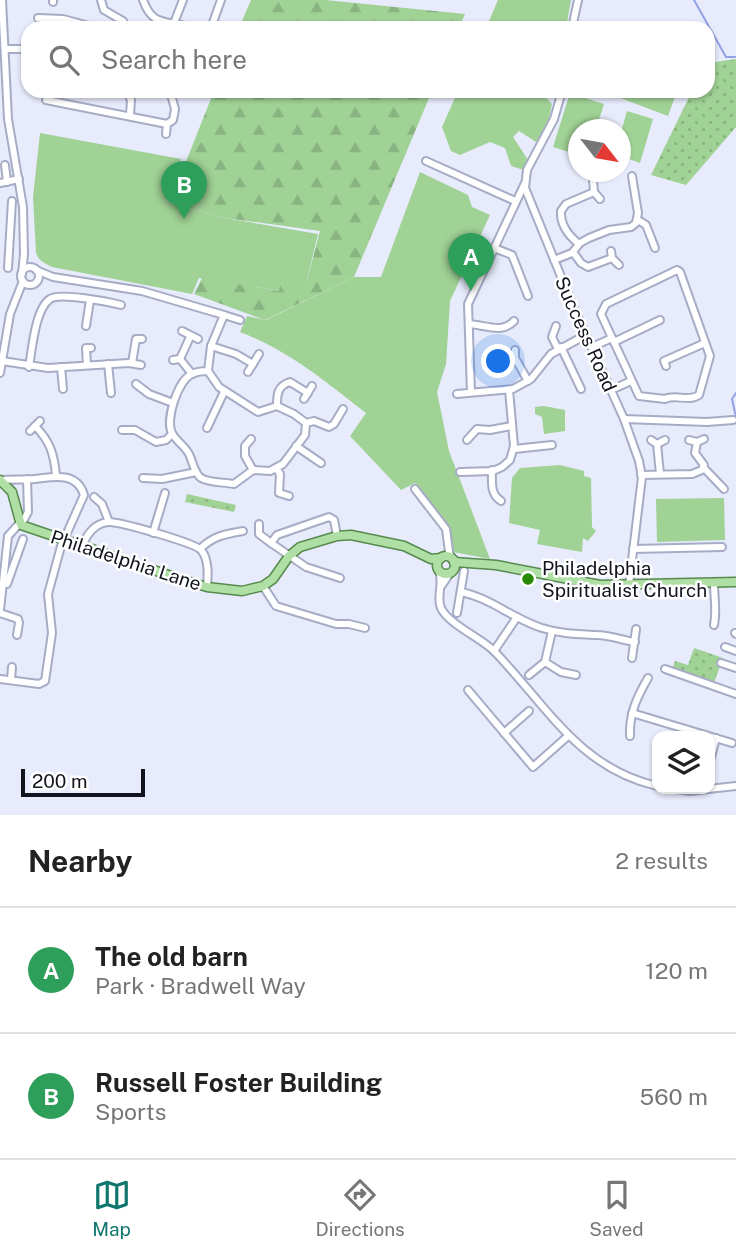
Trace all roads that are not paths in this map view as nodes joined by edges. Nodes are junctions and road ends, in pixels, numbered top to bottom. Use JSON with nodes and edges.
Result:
{"nodes":[{"id":1,"x":2,"y":0,"type":"edge"},
{"id":2,"x":101,"y":0,"type":"edge"},
{"id":3,"x":143,"y":0,"type":"edge"},
{"id":4,"x":183,"y":0,"type":"edge"},
{"id":5,"x":221,"y":0,"type":"edge"},
{"id":6,"x":578,"y":0,"type":"edge"},
{"id":7,"x":38,"y":18,"type":"dead end"},
{"id":8,"x":63,"y":19,"type":"joint"},
{"id":9,"x":70,"y":21,"type":"edge"},
{"id":10,"x":123,"y":21,"type":"dead end"},
{"id":11,"x":160,"y":21,"type":"edge"},
{"id":12,"x":175,"y":21,"type":"edge"},
{"id":13,"x":214,"y":21,"type":"edge"},
{"id":14,"x":574,"y":21,"type":"edge"},
{"id":15,"x":5,"y":49,"type":"junction"},
{"id":16,"x":21,"y":50,"type":"edge"},
{"id":17,"x":3,"y":67,"type":"edge"},
{"id":18,"x":49,"y":98,"type":"edge"},
{"id":19,"x":130,"y":98,"type":"edge"},
{"id":20,"x":173,"y":98,"type":"edge"},
{"id":21,"x":560,"y":98,"type":"edge"},
{"id":22,"x":130,"y":116,"type":"junction"},
{"id":23,"x":4,"y":119,"type":"edge"},
{"id":24,"x":167,"y":124,"type":"junction"},
{"id":25,"x":166,"y":134,"type":"dead end"},
{"id":26,"x":426,"y":161,"type":"dead end"},
{"id":27,"x":5,"y":165,"type":"dead end"},
{"id":28,"x":632,"y":176,"type":"dead end"},
{"id":29,"x":19,"y":179,"type":"junction"},
{"id":30,"x":3,"y":182,"type":"edge"},
{"id":31,"x":593,"y":182,"type":"edge"},
{"id":32,"x":525,"y":183,"type":"junction"},
{"id":33,"x":594,"y":192,"type":"junction"},
{"id":34,"x":600,"y":199,"type":"dead end"},
{"id":35,"x":12,"y":201,"type":"dead end"},
{"id":36,"x":515,"y":201,"type":"junction"},
{"id":37,"x":638,"y":220,"type":"junction"},
{"id":38,"x":0,"y":234,"type":"edge"},
{"id":39,"x":9,"y":234,"type":"junction"},
{"id":40,"x":579,"y":244,"type":"junction"},
{"id":41,"x":494,"y":248,"type":"junction"},
{"id":42,"x":655,"y":248,"type":"dead end"},
{"id":43,"x":573,"y":252,"type":"junction"},
{"id":44,"x":24,"y":254,"type":"junction"},
{"id":45,"x":554,"y":260,"type":"junction"},
{"id":46,"x":619,"y":265,"type":"dead end"},
{"id":47,"x":8,"y":268,"type":"dead end"},
{"id":48,"x":35,"y":269,"type":"junction"},
{"id":49,"x":22,"y":277,"type":"junction"},
{"id":50,"x":53,"y":277,"type":"junction"},
{"id":51,"x":35,"y":283,"type":"junction"},
{"id":52,"x":528,"y":296,"type":"dead end"},
{"id":53,"x":90,"y":300,"type":"junction"},
{"id":54,"x":13,"y":306,"type":"junction"},
{"id":55,"x":118,"y":306,"type":"dead end"},
{"id":56,"x":224,"y":315,"type":"junction"},
{"id":57,"x":240,"y":320,"type":"dead end"},
{"id":58,"x":660,"y":320,"type":"dead end"},
{"id":59,"x":469,"y":324,"type":"junction"},
{"id":60,"x":86,"y":326,"type":"dead end"},
{"id":61,"x":182,"y":331,"type":"dead end"},
{"id":62,"x":544,"y":332,"type":"dead end"},
{"id":63,"x":512,"y":335,"type":"dead end"},
{"id":64,"x":586,"y":335,"type":"junction"},
{"id":65,"x":190,"y":337,"type":"junction"},
{"id":66,"x":137,"y":338,"type":"dead end"},
{"id":67,"x":198,"y":338,"type":"dead end"},
{"id":68,"x":3,"y":339,"type":"edge"},
{"id":69,"x":613,"y":340,"type":"junction"},
{"id":70,"x":705,"y":342,"type":"junction"},
{"id":71,"x":211,"y":346,"type":"junction"},
{"id":72,"x":592,"y":347,"type":"junction"},
{"id":73,"x":86,"y":348,"type":"dead end"},
{"id":74,"x":559,"y":348,"type":"junction"},
{"id":75,"x":259,"y":354,"type":"dead end"},
{"id":76,"x":513,"y":357,"type":"dead end"},
{"id":77,"x":2,"y":361,"type":"junction"},
{"id":78,"x":664,"y":361,"type":"dead end"},
{"id":79,"x":132,"y":363,"type":"junction"},
{"id":80,"x":108,"y":364,"type":"junction"},
{"id":81,"x":253,"y":364,"type":"junction"},
{"id":82,"x":87,"y":365,"type":"junction"},
{"id":83,"x":141,"y":365,"type":"dead end"},
{"id":84,"x":29,"y":367,"type":"junction"},
{"id":85,"x":61,"y":367,"type":"junction"},
{"id":86,"x":208,"y":371,"type":"junction"},
{"id":87,"x":248,"y":372,"type":"dead end"},
{"id":88,"x":0,"y":373,"type":"edge"},
{"id":89,"x":192,"y":373,"type":"junction"},
{"id":90,"x":631,"y":380,"type":"junction"},
{"id":91,"x":528,"y":381,"type":"junction"},
{"id":92,"x":64,"y":385,"type":"dead end"},
{"id":93,"x":138,"y":389,"type":"dead end"},
{"id":94,"x":581,"y":389,"type":"dead end"},
{"id":95,"x":509,"y":390,"type":"junction"},
{"id":96,"x":611,"y":390,"type":"junction"},
{"id":97,"x":224,"y":392,"type":"junction"},
{"id":98,"x":471,"y":392,"type":"junction"},
{"id":99,"x":308,"y":393,"type":"dead end"},
{"id":100,"x":111,"y":394,"type":"dead end"},
{"id":101,"x":457,"y":394,"type":"dead end"},
{"id":102,"x":173,"y":403,"type":"junction"},
{"id":103,"x":277,"y":406,"type":"junction"},
{"id":104,"x":344,"y":409,"type":"dead end"},
{"id":105,"x":624,"y":419,"type":"junction"},
{"id":106,"x":733,"y":420,"type":"dead end"},
{"id":107,"x":306,"y":424,"type":"junction"},
{"id":108,"x":334,"y":424,"type":"junction"},
{"id":109,"x":466,"y":425,"type":"dead end"},
{"id":110,"x":35,"y":426,"type":"dead end"},
{"id":111,"x":511,"y":426,"type":"junction"},
{"id":112,"x":207,"y":428,"type":"dead end"},
{"id":113,"x":122,"y":430,"type":"dead end"},
{"id":114,"x":341,"y":431,"type":"dead end"},
{"id":115,"x":472,"y":432,"type":"junction"},
{"id":116,"x":172,"y":434,"type":"junction"},
{"id":117,"x":251,"y":439,"type":"dead end"},
{"id":118,"x":704,"y":439,"type":"dead end"},
{"id":119,"x":467,"y":440,"type":"dead end"},
{"id":120,"x":665,"y":440,"type":"dead end"},
{"id":121,"x":236,"y":442,"type":"dead end"},
{"id":122,"x":551,"y":445,"type":"dead end"},
{"id":123,"x":245,"y":446,"type":"junction"},
{"id":124,"x":296,"y":446,"type":"junction"},
{"id":125,"x":514,"y":449,"type":"junction"},
{"id":126,"x":321,"y":463,"type":"dead end"},
{"id":127,"x":703,"y":467,"type":"junction"},
{"id":128,"x":276,"y":468,"type":"junction"},
{"id":129,"x":253,"y":470,"type":"junction"},
{"id":130,"x":492,"y":471,"type":"junction"},
{"id":131,"x":196,"y":472,"type":"junction"},
{"id":132,"x":460,"y":472,"type":"dead end"},
{"id":133,"x":660,"y":474,"type":"junction"},
{"id":134,"x":56,"y":475,"type":"junction"},
{"id":135,"x":641,"y":475,"type":"junction"},
{"id":136,"x":144,"y":478,"type":"dead end"},
{"id":137,"x":27,"y":479,"type":"junction"},
{"id":138,"x":0,"y":480,"type":"edge"},
{"id":139,"x":415,"y":489,"type":"dead end"},
{"id":140,"x":724,"y":489,"type":"dead end"},
{"id":141,"x":165,"y":492,"type":"dead end"},
{"id":142,"x":493,"y":495,"type":"junction"},
{"id":143,"x":289,"y":496,"type":"dead end"},
{"id":144,"x":94,"y":497,"type":"dead end"},
{"id":145,"x":487,"y":500,"type":"dead end"},
{"id":146,"x":501,"y":501,"type":"dead end"},
{"id":147,"x":109,"y":522,"type":"junction"},
{"id":148,"x":20,"y":524,"type":"junction"},
{"id":149,"x":259,"y":524,"type":"dead end"},
{"id":150,"x":243,"y":531,"type":"dead end"},
{"id":151,"x":1,"y":532,"type":"edge"},
{"id":152,"x":153,"y":533,"type":"junction"},
{"id":153,"x":8,"y":536,"type":"junction"},
{"id":154,"x":65,"y":536,"type":"junction"},
{"id":155,"x":337,"y":536,"type":"junction"},
{"id":156,"x":23,"y":539,"type":"dead end"},
{"id":157,"x":271,"y":543,"type":"junction"},
{"id":158,"x":82,"y":547,"type":"junction"},
{"id":159,"x":722,"y":547,"type":"dead end"},
{"id":160,"x":633,"y":549,"type":"junction"},
{"id":161,"x":200,"y":550,"type":"junction"},
{"id":162,"x":421,"y":555,"type":"junction"},
{"id":163,"x":289,"y":556,"type":"junction"},
{"id":164,"x":449,"y":563,"type":"junction"},
{"id":165,"x":467,"y":568,"type":"junction"},
{"id":166,"x":439,"y":570,"type":"junction"},
{"id":167,"x":340,"y":578,"type":"dead end"},
{"id":168,"x":2,"y":580,"type":"edge"},
{"id":169,"x":736,"y":582,"type":"edge"},
{"id":170,"x":714,"y":583,"type":"junction"},
{"id":171,"x":629,"y":585,"type":"junction"},
{"id":172,"x":263,"y":586,"type":"junction"},
{"id":173,"x":207,"y":587,"type":"junction"},
{"id":174,"x":441,"y":587,"type":"junction"},
{"id":175,"x":461,"y":592,"type":"junction"},
{"id":176,"x":0,"y":608,"type":"edge"},
{"id":177,"x":717,"y":610,"type":"junction"},
{"id":178,"x":726,"y":610,"type":"dead end"},
{"id":179,"x":457,"y":613,"type":"dead end"},
{"id":180,"x":517,"y":617,"type":"junction"},
{"id":181,"x":714,"y":625,"type":"dead end"},
{"id":182,"x":359,"y":629,"type":"dead end"},
{"id":183,"x":636,"y":629,"type":"dead end"},
{"id":184,"x":552,"y":631,"type":"junction"},
{"id":185,"x":17,"y":635,"type":"dead end"},
{"id":186,"x":635,"y":642,"type":"junction"},
{"id":187,"x":725,"y":648,"type":"dead end"},
{"id":188,"x":494,"y":650,"type":"junction"},
{"id":189,"x":736,"y":651,"type":"edge"},
{"id":190,"x":632,"y":658,"type":"dead end"},
{"id":191,"x":545,"y":662,"type":"junction"},
{"id":192,"x":722,"y":663,"type":"dead end"},
{"id":193,"x":12,"y":667,"type":"dead end"},
{"id":194,"x":736,"y":668,"type":"edge"},
{"id":195,"x":665,"y":669,"type":"dead end"},
{"id":196,"x":529,"y":675,"type":"dead end"},
{"id":197,"x":576,"y":675,"type":"dead end"},
{"id":198,"x":648,"y":678,"type":"dead end"},
{"id":199,"x":0,"y":679,"type":"edge"},
{"id":200,"x":11,"y":680,"type":"junction"},
{"id":201,"x":468,"y":690,"type":"dead end"},
{"id":202,"x":736,"y":694,"type":"edge"},
{"id":203,"x":529,"y":711,"type":"dead end"},
{"id":204,"x":632,"y":713,"type":"junction"},
{"id":205,"x":682,"y":727,"type":"junction"},
{"id":206,"x":681,"y":731,"type":"edge"},
{"id":207,"x":504,"y":733,"type":"junction"},
{"id":208,"x":568,"y":736,"type":"junction"},
{"id":209,"x":631,"y":736,"type":"dead end"},
{"id":210,"x":716,"y":738,"type":"junction"},
{"id":211,"x":715,"y":742,"type":"edge"},
{"id":212,"x":732,"y":743,"type":"dead end"},
{"id":213,"x":715,"y":762,"type":"edge"},
{"id":214,"x":718,"y":762,"type":"dead end"},
{"id":215,"x":652,"y":785,"type":"edge"},
{"id":216,"x":736,"y":786,"type":"edge"},
{"id":217,"x":715,"y":788,"type":"edge"}],
"edges":[{"from":1,"to":15,"type":"street"},
{"from":2,"to":10,"type":"street"},
{"from":3,"to":11,"type":"street"},
{"from":4,"to":12,"type":"street"},
{"from":5,"to":13,"type":"street"},
{"from":6,"to":14,"type":"street"},
{"from":7,"to":8,"type":"street"},
{"from":8,"to":9,"type":"street"},
{"from":15,"to":16,"type":"street"},
{"from":15,"to":17,"type":"street"},
{"from":17,"to":23,"type":"street"},
{"from":18,"to":22,"type":"street"},
{"from":19,"to":22,"type":"street"},
{"from":20,"to":24,"type":"street"},
{"from":21,"to":32,"type":"street"},
{"from":22,"to":24,"type":"street"},
{"from":23,"to":29,"type":"street"},
{"from":24,"to":25,"type":"street"},
{"from":26,"to":36,"type":"street"},
{"from":27,"to":30,"type":"street"},
{"from":28,"to":37,"type":"street"},
{"from":29,"to":30,"type":"street"},
{"from":29,"to":44,"type":"street"},
{"from":31,"to":33,"type":"street"},
{"from":32,"to":36,"type":"street"},
{"from":32,"to":45,"type":"street","name":"Success Road"},
{"from":33,"to":34,"type":"street"},
{"from":33,"to":40,"type":"street"},
{"from":35,"to":39,"type":"street"},
{"from":36,"to":41,"type":"street"},
{"from":37,"to":40,"type":"street"},
{"from":37,"to":42,"type":"street"},
{"from":38,"to":39,"type":"street"},
{"from":39,"to":47,"type":"street"},
{"from":40,"to":43,"type":"street"},
{"from":41,"to":52,"type":"street"},
{"from":41,"to":59,"type":"street"},
{"from":43,"to":45,"type":"street"},
{"from":43,"to":46,"type":"street"},
{"from":44,"to":48,"type":"street"},
{"from":44,"to":49,"type":"street"},
{"from":45,"to":64,"type":"street","name":"Success Road"},
{"from":48,"to":49,"type":"street"},
{"from":48,"to":50,"type":"street"},
{"from":48,"to":51,"type":"street"},
{"from":49,"to":51,"type":"street"},
{"from":49,"to":54,"type":"street"},
{"from":50,"to":51,"type":"street"},
{"from":50,"to":56,"type":"street"},
{"from":51,"to":54,"type":"street"},
{"from":53,"to":55,"type":"street"},
{"from":53,"to":60,"type":"street"},
{"from":53,"to":84,"type":"street"},
{"from":54,"to":68,"type":"street"},
{"from":56,"to":57,"type":"street"},
{"from":56,"to":71,"type":"street"},
{"from":58,"to":69,"type":"street"},
{"from":59,"to":63,"type":"street"},
{"from":59,"to":98,"type":"street"},
{"from":61,"to":65,"type":"street"},
{"from":62,"to":74,"type":"street"},
{"from":64,"to":72,"type":"street","name":"Success Road"},
{"from":64,"to":74,"type":"street"},
{"from":65,"to":67,"type":"street"},
{"from":65,"to":89,"type":"street"},
{"from":66,"to":79,"type":"street"},
{"from":68,"to":77,"type":"street"},
{"from":69,"to":70,"type":"street"},
{"from":69,"to":72,"type":"street"},
{"from":69,"to":90,"type":"street"},
{"from":70,"to":78,"type":"street"},
{"from":70,"to":90,"type":"street"},
{"from":71,"to":81,"type":"street"},
{"from":71,"to":86,"type":"street"},
{"from":72,"to":96,"type":"street","name":"Success Road"},
{"from":73,"to":82,"type":"street"},
{"from":74,"to":91,"type":"street"},
{"from":74,"to":94,"type":"street"},
{"from":75,"to":81,"type":"street"},
{"from":76,"to":91,"type":"street"},
{"from":77,"to":84,"type":"street"},
{"from":77,"to":88,"type":"street"},
{"from":79,"to":80,"type":"street"},
{"from":79,"to":83,"type":"street"},
{"from":80,"to":82,"type":"street"},
{"from":80,"to":100,"type":"street"},
{"from":81,"to":87,"type":"street"},
{"from":82,"to":85,"type":"street"},
{"from":84,"to":85,"type":"street"},
{"from":85,"to":92,"type":"street"},
{"from":86,"to":89,"type":"street"},
{"from":86,"to":97,"type":"street"},
{"from":89,"to":102,"type":"street"},
{"from":90,"to":96,"type":"street"},
{"from":91,"to":95,"type":"street"},
{"from":93,"to":102,"type":"street"},
{"from":95,"to":98,"type":"street"},
{"from":95,"to":111,"type":"street"},
{"from":96,"to":105,"type":"street","name":"Success Road"},
{"from":97,"to":103,"type":"street"},
{"from":97,"to":112,"type":"street"},
{"from":98,"to":101,"type":"street"},
{"from":99,"to":103,"type":"street"},
{"from":102,"to":116,"type":"street"},
{"from":103,"to":107,"type":"street"},
{"from":104,"to":108,"type":"street"},
{"from":105,"to":106,"type":"street"},
{"from":105,"to":135,"type":"street","name":"Success Road"},
{"from":107,"to":108,"type":"street"},
{"from":107,"to":124,"type":"street"},
{"from":108,"to":114,"type":"street"},
{"from":109,"to":115,"type":"street"},
{"from":110,"to":134,"type":"street"},
{"from":111,"to":115,"type":"street"},
{"from":111,"to":125,"type":"street"},
{"from":113,"to":116,"type":"street"},
{"from":115,"to":119,"type":"street"},
{"from":116,"to":131,"type":"street"},
{"from":117,"to":123,"type":"street"},
{"from":118,"to":127,"type":"street"},
{"from":120,"to":133,"type":"street"},
{"from":121,"to":123,"type":"street"},
{"from":122,"to":125,"type":"street"},
{"from":123,"to":129,"type":"street"},
{"from":124,"to":126,"type":"street"},
{"from":124,"to":128,"type":"street"},
{"from":125,"to":130,"type":"street"},
{"from":127,"to":133,"type":"street"},
{"from":127,"to":140,"type":"street"},
{"from":128,"to":129,"type":"street"},
{"from":128,"to":143,"type":"street"},
{"from":129,"to":131,"type":"street"},
{"from":130,"to":132,"type":"street"},
{"from":130,"to":142,"type":"street"},
{"from":131,"to":136,"type":"street"},
{"from":133,"to":135,"type":"street"},
{"from":134,"to":137,"type":"street"},
{"from":134,"to":154,"type":"street"},
{"from":135,"to":160,"type":"street","name":"Success Road"},
{"from":137,"to":138,"type":"street"},
{"from":137,"to":148,"type":"street"},
{"from":138,"to":148,"type":"main road"},
{"from":139,"to":164,"type":"street"},
{"from":141,"to":152,"type":"street"},
{"from":142,"to":145,"type":"street"},
{"from":142,"to":146,"type":"street"},
{"from":144,"to":147,"type":"street"},
{"from":147,"to":152,"type":"street"},
{"from":147,"to":158,"type":"street"},
{"from":148,"to":153,"type":"street"},
{"from":148,"to":154,"type":"main road","name":"Philadelphia Lane"},
{"from":149,"to":157,"type":"street"},
{"from":150,"to":161,"type":"street"},
{"from":151,"to":153,"type":"street"},
{"from":152,"to":161,"type":"street"},
{"from":153,"to":168,"type":"street"},
{"from":154,"to":158,"type":"main road","name":"Philadelphia Lane"},
{"from":154,"to":200,"type":"street"},
{"from":155,"to":157,"type":"street"},
{"from":155,"to":162,"type":"main road"},
{"from":155,"to":163,"type":"main road"},
{"from":156,"to":176,"type":"street"},
{"from":157,"to":163,"type":"street"},
{"from":158,"to":173,"type":"main road","name":"Philadelphia Lane"},
{"from":159,"to":160,"type":"street"},
{"from":160,"to":171,"type":"street","name":"Success Road"},
{"from":161,"to":173,"type":"street"},
{"from":162,"to":164,"type":"main road"},
{"from":162,"to":166,"type":"main road"},
{"from":163,"to":167,"type":"street"},
{"from":163,"to":172,"type":"main road"},
{"from":164,"to":165,"type":"main road"},
{"from":164,"to":166,"type":"main road"},
{"from":164,"to":166,"type":"main road"},
{"from":164,"to":174,"type":"street"},
{"from":165,"to":171,"type":"main road"},
{"from":165,"to":175,"type":"street"},
{"from":166,"to":174,"type":"street"},
{"from":168,"to":176,"type":"street"},
{"from":169,"to":170,"type":"main road"},
{"from":170,"to":171,"type":"main road"},
{"from":170,"to":177,"type":"street"},
{"from":172,"to":173,"type":"main road","name":"Philadelphia Lane"},
{"from":172,"to":182,"type":"street"},
{"from":174,"to":188,"type":"street"},
{"from":175,"to":179,"type":"street"},
{"from":175,"to":180,"type":"street"},
{"from":176,"to":185,"type":"street"},
{"from":177,"to":178,"type":"street"},
{"from":177,"to":181,"type":"street"},
{"from":180,"to":184,"type":"street"},
{"from":180,"to":188,"type":"street"},
{"from":183,"to":186,"type":"street"},
{"from":184,"to":186,"type":"street"},
{"from":184,"to":191,"type":"street"},
{"from":186,"to":190,"type":"street"},
{"from":187,"to":189,"type":"street"},
{"from":188,"to":208,"type":"street"},
{"from":191,"to":196,"type":"street"},
{"from":191,"to":197,"type":"street"},
{"from":192,"to":194,"type":"street"},
{"from":193,"to":200,"type":"street"},
{"from":195,"to":202,"type":"street"},
{"from":198,"to":204,"type":"street"},
{"from":199,"to":200,"type":"street"},
{"from":201,"to":207,"type":"street"},
{"from":203,"to":207,"type":"street"},
{"from":204,"to":205,"type":"street"},
{"from":204,"to":209,"type":"street"},
{"from":205,"to":206,"type":"street"},
{"from":205,"to":210,"type":"street"},
{"from":207,"to":208,"type":"street"},
{"from":208,"to":215,"type":"street"},
{"from":210,"to":211,"type":"street"},
{"from":210,"to":212,"type":"street"},
{"from":213,"to":214,"type":"street"},
{"from":216,"to":217,"type":"street"}]}
